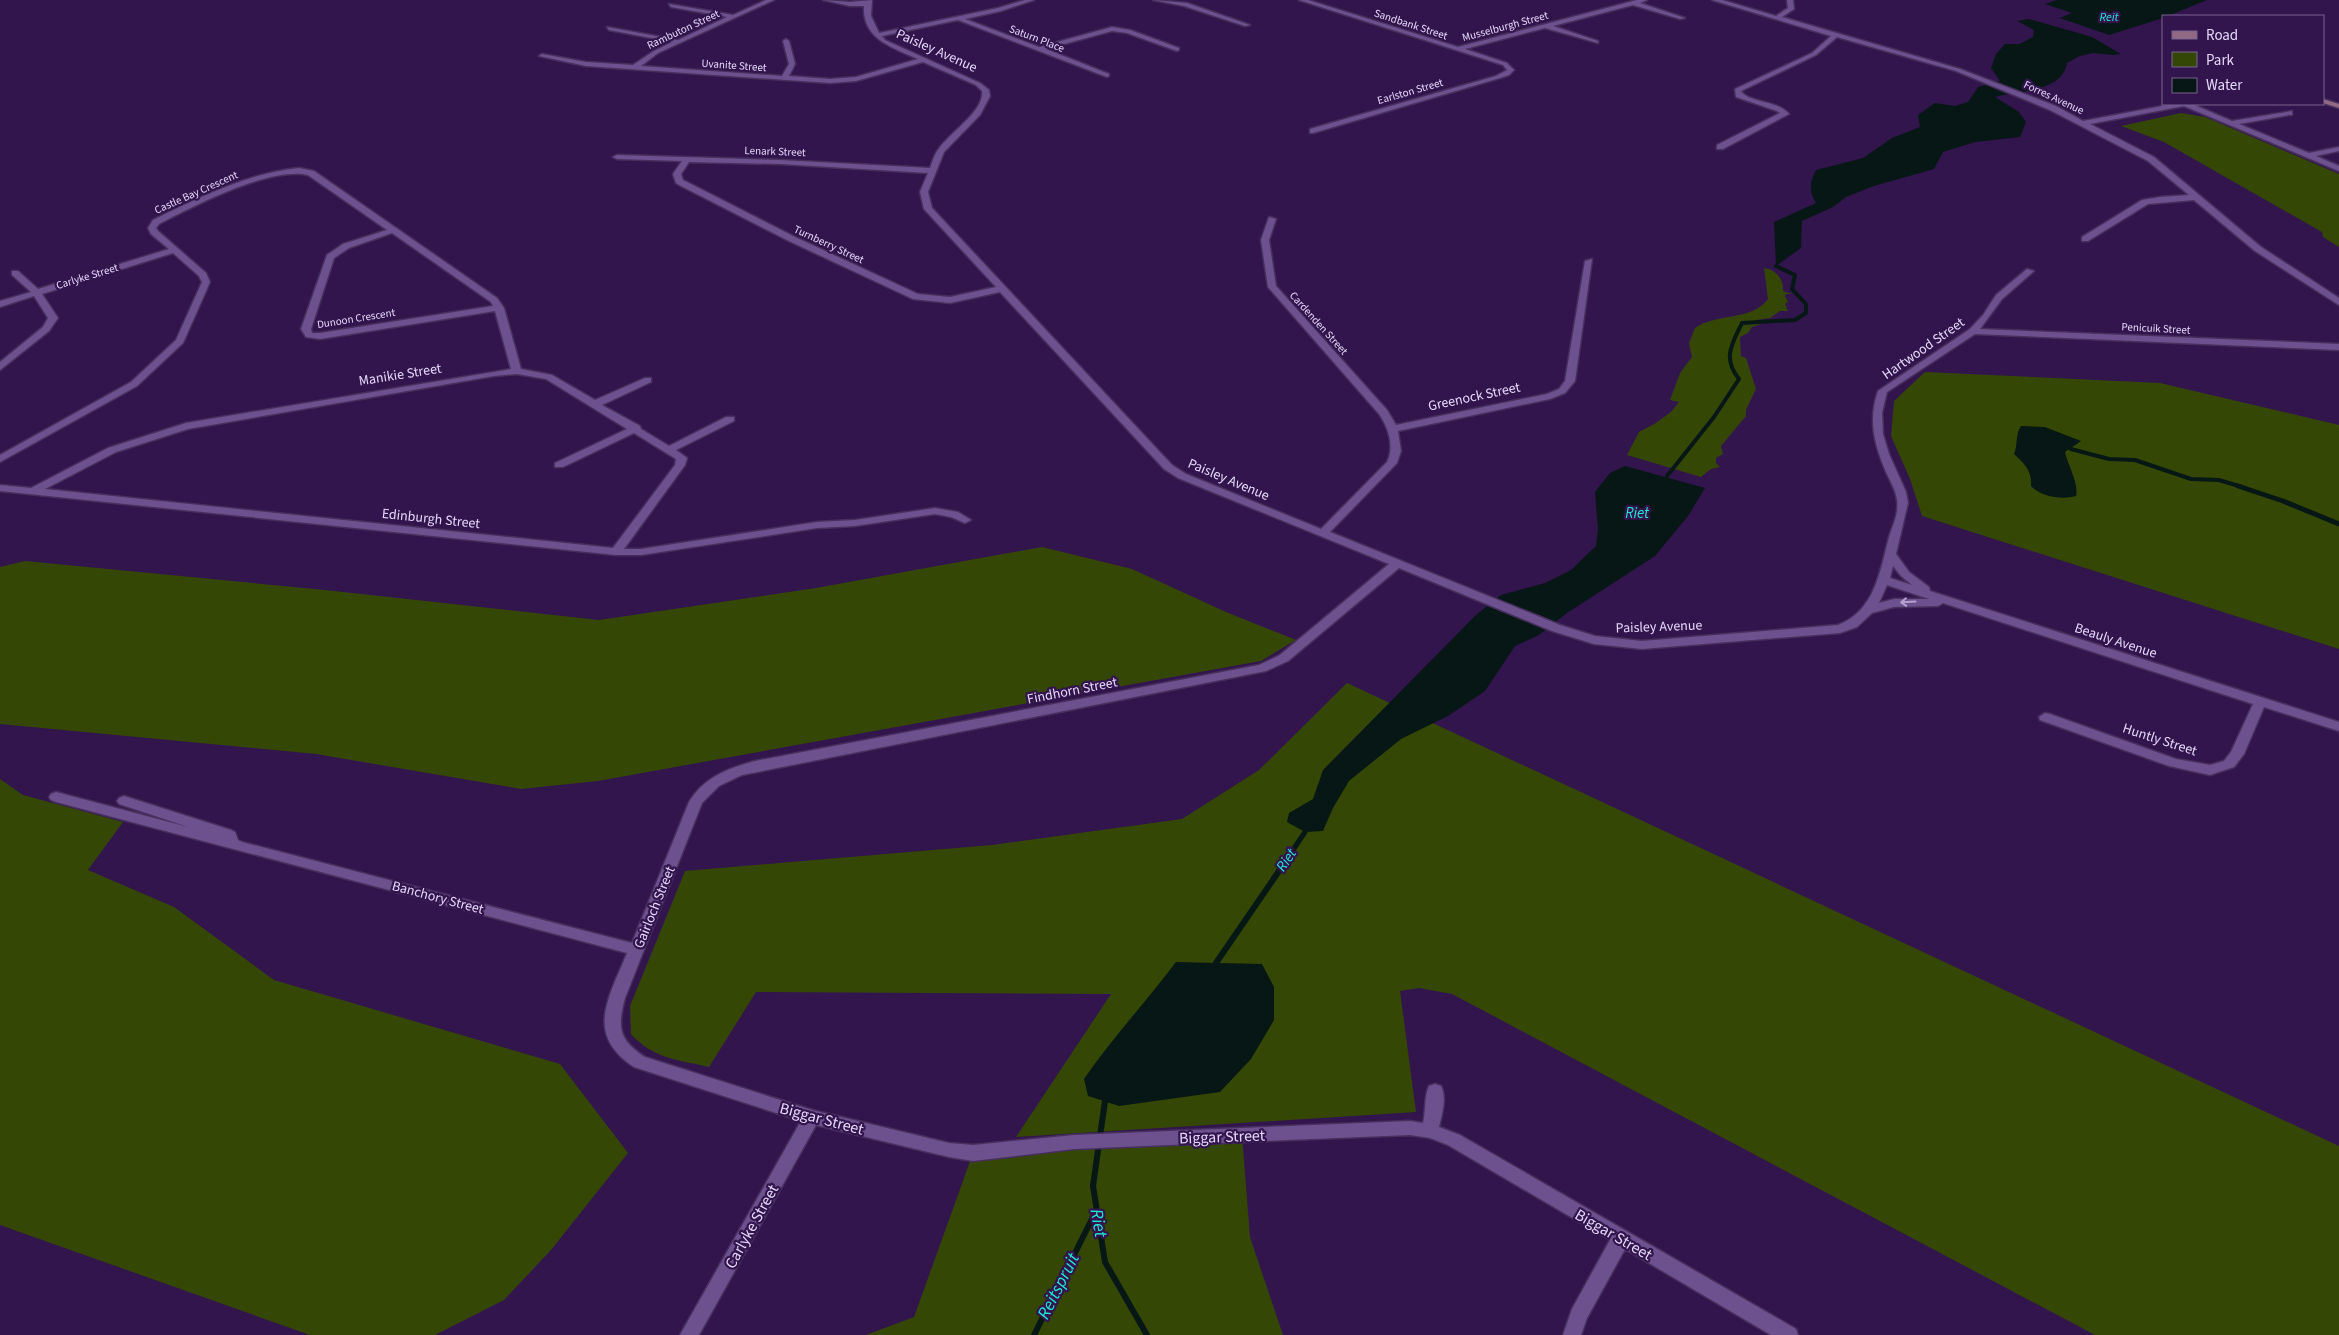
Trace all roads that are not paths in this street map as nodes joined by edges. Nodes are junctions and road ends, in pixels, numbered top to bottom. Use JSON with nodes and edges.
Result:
{"nodes":[{"id":1,"x":771,"y":0,"type":"edge"},
{"id":2,"x":826,"y":0,"type":"edge"},
{"id":3,"x":1031,"y":0,"type":"edge"},
{"id":4,"x":1156,"y":0,"type":"edge"},
{"id":5,"x":1302,"y":0,"type":"edge"},
{"id":6,"x":1644,"y":0,"type":"edge"},
{"id":7,"x":1715,"y":0,"type":"edge"},
{"id":8,"x":1790,"y":0,"type":"edge"},
{"id":9,"x":867,"y":2,"type":"edge"},
{"id":10,"x":1634,"y":3,"type":"junction"},
{"id":11,"x":671,"y":5,"type":"dead end"},
{"id":12,"x":735,"y":16,"type":"junction"},
{"id":13,"x":1682,"y":18,"type":"dead end"},
{"id":14,"x":1777,"y":18,"type":"junction"},
{"id":15,"x":960,"y":19,"type":"junction"},
{"id":16,"x":1247,"y":25,"type":"dead end"},
{"id":17,"x":1546,"y":26,"type":"junction"},
{"id":18,"x":609,"y":28,"type":"dead end"},
{"id":19,"x":1836,"y":34,"type":"junction"},
{"id":20,"x":877,"y":35,"type":"junction"},
{"id":21,"x":786,"y":40,"type":"dead end"},
{"id":22,"x":679,"y":42,"type":"junction"},
{"id":23,"x":1596,"y":42,"type":"dead end"},
{"id":24,"x":1039,"y":49,"type":"junction"},
{"id":25,"x":1177,"y":49,"type":"dead end"},
{"id":26,"x":1457,"y":49,"type":"junction"},
{"id":27,"x":542,"y":56,"type":"dead end"},
{"id":28,"x":922,"y":60,"type":"junction"},
{"id":29,"x":634,"y":68,"type":"junction"},
{"id":30,"x":1511,"y":70,"type":"joint"},
{"id":31,"x":1107,"y":75,"type":"dead end"},
{"id":32,"x":784,"y":79,"type":"junction"},
{"id":33,"x":2324,"y":100,"type":"edge"},
{"id":34,"x":2162,"y":103,"type":"edge"},
{"id":35,"x":2179,"y":105,"type":"edge"},
{"id":36,"x":2187,"y":105,"type":"edge"},
{"id":37,"x":2339,"y":106,"type":"edge"},
{"id":38,"x":2289,"y":113,"type":"dead end"},
{"id":39,"x":2081,"y":121,"type":"junction"},
{"id":40,"x":2232,"y":123,"type":"junction"},
{"id":41,"x":1313,"y":131,"type":"dead end"},
{"id":42,"x":1720,"y":147,"type":"dead end"},
{"id":43,"x":2339,"y":149,"type":"edge"},
{"id":44,"x":2308,"y":156,"type":"junction"},
{"id":45,"x":617,"y":157,"type":"dead end"},
{"id":46,"x":687,"y":159,"type":"junction"},
{"id":47,"x":2339,"y":169,"type":"edge"},
{"id":48,"x":933,"y":171,"type":"junction"},
{"id":49,"x":2196,"y":197,"type":"junction"},
{"id":50,"x":1272,"y":219,"type":"dead end"},
{"id":51,"x":394,"y":230,"type":"junction"},
{"id":52,"x":2085,"y":239,"type":"dead end"},
{"id":53,"x":175,"y":250,"type":"junction"},
{"id":54,"x":1589,"y":261,"type":"dead end"},
{"id":55,"x":2030,"y":271,"type":"dead end"},
{"id":56,"x":15,"y":274,"type":"dead end"},
{"id":57,"x":1001,"y":289,"type":"junction"},
{"id":58,"x":35,"y":292,"type":"junction"},
{"id":59,"x":2339,"y":302,"type":"edge"},
{"id":60,"x":0,"y":304,"type":"edge"},
{"id":61,"x":499,"y":308,"type":"junction"},
{"id":62,"x":1973,"y":331,"type":"junction"},
{"id":63,"x":2339,"y":347,"type":"edge"},
{"id":64,"x":0,"y":366,"type":"edge"},
{"id":65,"x":517,"y":371,"type":"junction"},
{"id":66,"x":648,"y":380,"type":"dead end"},
{"id":67,"x":595,"y":404,"type":"junction"},
{"id":68,"x":730,"y":420,"type":"dead end"},
{"id":69,"x":632,"y":426,"type":"junction"},
{"id":70,"x":1392,"y":429,"type":"junction"},
{"id":71,"x":573,"y":449,"type":"dead end"},
{"id":72,"x":670,"y":449,"type":"junction"},
{"id":73,"x":0,"y":459,"type":"edge"},
{"id":74,"x":560,"y":465,"type":"dead end"},
{"id":75,"x":0,"y":488,"type":"edge"},
{"id":76,"x":34,"y":492,"type":"junction"},
{"id":77,"x":965,"y":520,"type":"dead end"},
{"id":78,"x":826,"y":524,"type":"junction"},
{"id":79,"x":884,"y":530,"type":"dead end"},
{"id":80,"x":1322,"y":534,"type":"junction"},
{"id":81,"x":616,"y":552,"type":"junction"},
{"id":82,"x":1890,"y":555,"type":"junction"},
{"id":83,"x":1397,"y":564,"type":"junction"},
{"id":84,"x":1884,"y":580,"type":"junction"},
{"id":85,"x":1935,"y":597,"type":"junction"},
{"id":86,"x":1948,"y":601,"type":"junction"},
{"id":87,"x":1868,"y":610,"type":"junction"},
{"id":88,"x":2260,"y":702,"type":"junction"},
{"id":89,"x":2044,"y":717,"type":"dead end"},
{"id":90,"x":2339,"y":728,"type":"edge"},
{"id":91,"x":721,"y":778,"type":"joint"},
{"id":92,"x":56,"y":797,"type":"dead end"},
{"id":93,"x":124,"y":801,"type":"dead end"},
{"id":94,"x":235,"y":845,"type":"junction"},
{"id":95,"x":637,"y":950,"type":"junction"},
{"id":96,"x":619,"y":1046,"type":"joint"},
{"id":97,"x":1436,"y":1091,"type":"dead end"},
{"id":98,"x":812,"y":1117,"type":"junction"},
{"id":99,"x":1430,"y":1131,"type":"junction"},
{"id":100,"x":1621,"y":1238,"type":"junction"},
{"id":101,"x":689,"y":1335,"type":"edge"},
{"id":102,"x":1572,"y":1335,"type":"edge"},
{"id":103,"x":1789,"y":1335,"type":"edge"}],
"edges":[{"from":1,"to":12,"type":"street","name":"Rambuton Street"},
{"from":2,"to":9,"type":"street"},
{"from":3,"to":15,"type":"street"},
{"from":4,"to":16,"type":"street"},
{"from":5,"to":26,"type":"street","name":"Sandbank Street"},
{"from":6,"to":10,"type":"street","name":"Musselburgh Street"},
{"from":7,"to":14,"type":"street","name":"Forres Avenue"},
{"from":8,"to":14,"type":"street"},
{"from":9,"to":20,"type":"street","name":"Paisley Avenue"},
{"from":10,"to":13,"type":"street"},
{"from":10,"to":17,"type":"street","name":"Musselburgh Street"},
{"from":11,"to":12,"type":"street"},
{"from":12,"to":22,"type":"street","name":"Rambuton Street"},
{"from":14,"to":19,"type":"street","name":"Forres Avenue"},
{"from":15,"to":20,"type":"street"},
{"from":15,"to":24,"type":"street","name":"Saturn Place"},
{"from":17,"to":23,"type":"street"},
{"from":17,"to":26,"type":"street","name":"Musselburgh Street"},
{"from":18,"to":22,"type":"street"},
{"from":19,"to":39,"type":"street","name":"Forres Avenue"},
{"from":19,"to":42,"type":"street"},
{"from":20,"to":28,"type":"street","name":"Paisley Avenue"},
{"from":21,"to":32,"type":"street"},
{"from":22,"to":29,"type":"street","name":"Rambuton Street"},
{"from":24,"to":25,"type":"street"},
{"from":24,"to":31,"type":"street","name":"Saturn Place"},
{"from":26,"to":30,"type":"street","name":"Sandbank Street"},
{"from":27,"to":29,"type":"street","name":"Uvanite Street"},
{"from":28,"to":32,"type":"street","name":"Uvanite Street"},
{"from":28,"to":48,"type":"street","name":"Paisley Avenue"},
{"from":29,"to":32,"type":"street","name":"Uvanite Street"},
{"from":30,"to":41,"type":"street","name":"Earlston Street"},
{"from":33,"to":37,"type":"street"},
{"from":34,"to":39,"type":"street"},
{"from":35,"to":39,"type":"street"},
{"from":36,"to":40,"type":"street"},
{"from":38,"to":40,"type":"street"},
{"from":39,"to":49,"type":"street","name":"Forres Avenue"},
{"from":40,"to":44,"type":"street"},
{"from":43,"to":44,"type":"street"},
{"from":44,"to":47,"type":"street"},
{"from":45,"to":46,"type":"street","name":"Lenark Street"},
{"from":46,"to":48,"type":"street","name":"Lenark Street"},
{"from":46,"to":57,"type":"street","name":"Turnberry Street"},
{"from":48,"to":57,"type":"street","name":"Paisley Avenue"},
{"from":49,"to":52,"type":"street"},
{"from":49,"to":59,"type":"street","name":"Forres Avenue"},
{"from":50,"to":70,"type":"street","name":"Cardenden Street"},
{"from":51,"to":53,"type":"street","name":"Castle Bay Crescent"},
{"from":51,"to":61,"type":"street","name":"Castle Bay Crescent"},
{"from":51,"to":61,"type":"street","name":"Dunoon Crescent"},
{"from":53,"to":58,"type":"street","name":"Carlyke Street"},
{"from":53,"to":73,"type":"street","name":"Castle Bay Crescent"},
{"from":54,"to":70,"type":"street","name":"Greenock Street"},
{"from":55,"to":62,"type":"street","name":"Hartwood Street"},
{"from":56,"to":58,"type":"street"},
{"from":57,"to":80,"type":"street","name":"Paisley Avenue"},
{"from":58,"to":60,"type":"street","name":"Carlyke Street"},
{"from":58,"to":64,"type":"street"},
{"from":61,"to":65,"type":"street","name":"Castle Bay Crescent"},
{"from":62,"to":63,"type":"street","name":"Penicuik Street"},
{"from":62,"to":82,"type":"street","name":"Hartwood Street"},
{"from":65,"to":67,"type":"street","name":"Manikie Street"},
{"from":65,"to":76,"type":"street","name":"Manikie Street"},
{"from":66,"to":67,"type":"street"},
{"from":67,"to":69,"type":"street","name":"Manikie Street"},
{"from":68,"to":72,"type":"street"},
{"from":69,"to":71,"type":"street"},
{"from":69,"to":72,"type":"street","name":"Manikie Street"},
{"from":69,"to":74,"type":"street"},
{"from":70,"to":80,"type":"street"},
{"from":72,"to":81,"type":"street"},
{"from":75,"to":76,"type":"street"},
{"from":76,"to":81,"type":"street","name":"Edinburgh Street"},
{"from":77,"to":78,"type":"street","name":"Edinburgh Street"},
{"from":78,"to":79,"type":"street"},
{"from":78,"to":81,"type":"street","name":"Edinburgh Street"},
{"from":80,"to":83,"type":"street","name":"Paisley Avenue"},
{"from":82,"to":84,"type":"street","name":"Hartwood Street"},
{"from":82,"to":85,"type":"street"},
{"from":83,"to":87,"type":"street","name":"Paisley Avenue"},
{"from":83,"to":91,"type":"street","name":"Findhorn Street"},
{"from":84,"to":85,"type":"street","name":"Beauly Avenue"},
{"from":84,"to":87,"type":"street","name":"Paisley Avenue"},
{"from":85,"to":86,"type":"street","name":"Beauly Avenue"},
{"from":86,"to":87,"type":"street","one_way":true},
{"from":86,"to":88,"type":"street","name":"Beauly Avenue"},
{"from":88,"to":89,"type":"street","name":"Huntly Street"},
{"from":88,"to":90,"type":"street","name":"Beauly Avenue"},
{"from":91,"to":95,"type":"street","name":"Gairloch Street"},
{"from":92,"to":94,"type":"street","name":"Banchory Street"},
{"from":93,"to":94,"type":"street"},
{"from":94,"to":95,"type":"street","name":"Banchory Street"},
{"from":95,"to":96,"type":"street","name":"Gairloch Street"},
{"from":96,"to":98,"type":"street","name":"Biggar Street"},
{"from":97,"to":99,"type":"street"},
{"from":98,"to":99,"type":"street","name":"Biggar Street"},
{"from":98,"to":101,"type":"street","name":"Carlyke Street"},
{"from":99,"to":100,"type":"street","name":"Biggar Street"},
{"from":100,"to":102,"type":"street"},
{"from":100,"to":103,"type":"street","name":"Biggar Street"}]}
